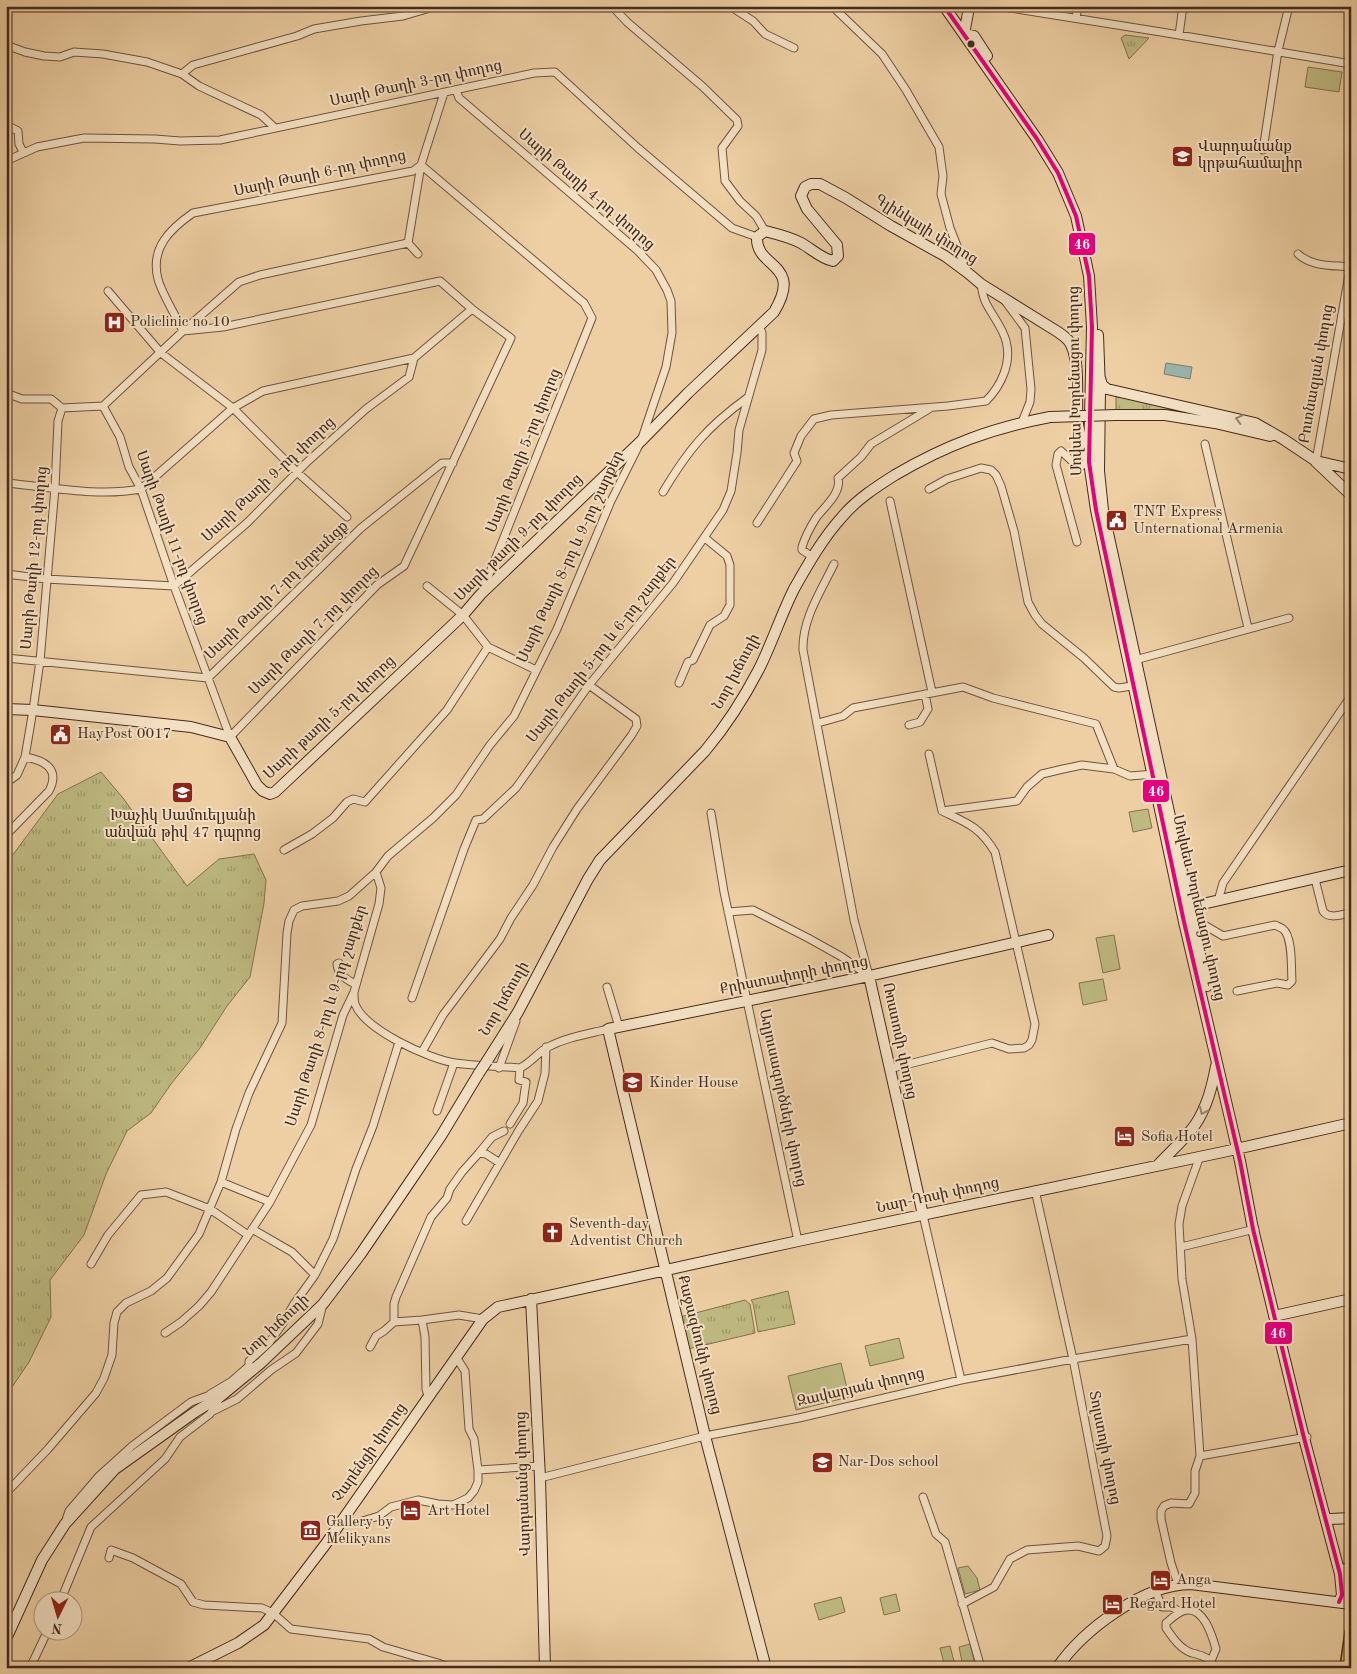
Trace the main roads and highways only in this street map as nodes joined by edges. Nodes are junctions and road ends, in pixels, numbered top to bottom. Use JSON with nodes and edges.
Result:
{"nodes":[{"id":1,"x":944,"y":6,"type":"edge"},
{"id":2,"x":966,"y":6,"type":"edge"},
{"id":3,"x":964,"y":34,"type":"junction"},
{"id":4,"x":761,"y":234,"type":"joint"},
{"id":5,"x":1100,"y":374,"type":"junction"},
{"id":6,"x":1078,"y":382,"type":"junction"},
{"id":7,"x":1095,"y":388,"type":"junction"},
{"id":8,"x":1283,"y":439,"type":"junction"},
{"id":9,"x":641,"y":441,"type":"joint"},
{"id":10,"x":1316,"y":461,"type":"junction"},
{"id":11,"x":1090,"y":462,"type":"junction"},
{"id":12,"x":1351,"y":469,"type":"edge"},
{"id":13,"x":1351,"y":495,"type":"edge"},
{"id":14,"x":462,"y":615,"type":"joint"},
{"id":15,"x":1137,"y":686,"type":"junction"},
{"id":16,"x":6,"y":709,"type":"edge"},
{"id":17,"x":1351,"y":870,"type":"edge"},
{"id":18,"x":1186,"y":908,"type":"junction"},
{"id":19,"x":1048,"y":935,"type":"dead end"},
{"id":20,"x":869,"y":976,"type":"junction"},
{"id":21,"x":613,"y":1028,"type":"joint"},
{"id":22,"x":1216,"y":1064,"type":"junction"},
{"id":23,"x":1351,"y":1123,"type":"edge"},
{"id":24,"x":1239,"y":1147,"type":"junction"},
{"id":25,"x":1158,"y":1164,"type":"junction"},
{"id":26,"x":923,"y":1214,"type":"junction"},
{"id":27,"x":665,"y":1270,"type":"junction"},
{"id":28,"x":1351,"y":1299,"type":"edge"},
{"id":29,"x":532,"y":1300,"type":"junction"},
{"id":30,"x":1275,"y":1316,"type":"junction"},
{"id":31,"x":1306,"y":1437,"type":"junction"},
{"id":32,"x":1330,"y":1518,"type":"junction"},
{"id":33,"x":1351,"y":1518,"type":"edge"},
{"id":34,"x":1351,"y":1590,"type":"edge"},
{"id":35,"x":1156,"y":1592,"type":"junction"},
{"id":36,"x":1339,"y":1602,"type":"junction"},
{"id":37,"x":1351,"y":1604,"type":"edge"},
{"id":38,"x":1351,"y":1609,"type":"edge"},
{"id":39,"x":1351,"y":1633,"type":"edge"},
{"id":40,"x":6,"y":1639,"type":"edge"},
{"id":41,"x":188,"y":1668,"type":"edge"},
{"id":42,"x":545,"y":1668,"type":"edge"},
{"id":43,"x":766,"y":1668,"type":"edge"},
{"id":44,"x":1059,"y":1668,"type":"edge"},
{"id":45,"x":1346,"y":1668,"type":"edge"}],
"edges":[{"from":1,"to":3,"type":"main road","name":"Մովսես Խորենացու փողոց"},
{"from":2,"to":3,"type":"main road"},
{"from":3,"to":5,"type":"main road","name":"Մովսես Խորենացու փողոց"},
{"from":3,"to":7,"type":"main road","name":"Մովսես Խորենացու փողոց"},
{"from":4,"to":6,"type":"main road","name":"Գլինկայի փողոց"},
{"from":4,"to":9,"type":"main road","name":"Սարի Թաղի 8-րդ և 9-րդ շարքեր"},
{"from":5,"to":7,"type":"main road","name":"Մովսես Խորենացու փողոց"},
{"from":8,"to":5,"type":"main road","one_way":true},
{"from":6,"to":7,"type":"main road"},
{"from":6,"to":11,"type":"main road","name":"Գլինկայի փողոց"},
{"from":7,"to":11,"type":"main road","name":"Մովսես Խորենացու փողոց"},
{"from":7,"to":15,"type":"main road","name":"Մովսես Խորենացու փողոց"},
{"from":8,"to":10,"type":"main road"},
{"from":8,"to":40,"type":"main road","name":"Նոր խճուղի","bridge":true},
{"from":9,"to":14,"type":"main road","name":"Սարի թաղի 9-րդ փողոց"},
{"from":10,"to":12,"type":"main road"},
{"from":10,"to":13,"type":"main road"},
{"from":11,"to":15,"type":"main road","name":"Մովսես Խորենացու փողոց"},
{"from":14,"to":16,"type":"main road","name":"Սարի թաղի 5-րդ փողոց"},
{"from":15,"to":18,"type":"main road","name":"Մովսես Խորենացու փողոց"},
{"from":17,"to":18,"type":"main road"},
{"from":18,"to":22,"type":"main road","name":"Մովսես Խորենացու փողոց"},
{"from":18,"to":24,"type":"main road","name":"Մովսես Խորենացու փողոց"},
{"from":19,"to":20,"type":"main road","name":"Քրիստափորի փողոց"},
{"from":20,"to":21,"type":"main road","name":"Քրիստափորի փողոց"},
{"from":20,"to":26,"type":"main road","name":"Ռոստոմի փողոց"},
{"from":21,"to":27,"type":"main road","name":"Քաջազնունի փողոց"},
{"from":22,"to":24,"type":"main road","name":"Մովսես Խորենացու փողոց"},
{"from":22,"to":25,"type":"main road","one_way":true},
{"from":23,"to":24,"type":"main road","name":"Նար-Դոսի փողոց"},
{"from":24,"to":25,"type":"main road","name":"Նար-Դոսի փողոց"},
{"from":24,"to":30,"type":"main road","name":"Մովսես Խորենացու փողոց"},
{"from":25,"to":26,"type":"main road","name":"Նար-Դոսի փողոց"},
{"from":26,"to":27,"type":"main road","name":"Նար-Դոսի փողոց"},
{"from":27,"to":29,"type":"main road","name":"Նար-Դոսի փողոց"},
{"from":27,"to":43,"type":"main road","name":"Քաջազնունի փողոց"},
{"from":28,"to":30,"type":"main road"},
{"from":29,"to":41,"type":"main road","name":"Չարենցի փողոց"},
{"from":29,"to":42,"type":"main road","name":"Վարդանանց փողոց"},
{"from":30,"to":31,"type":"main road","name":"Մովսես Խորենացու փողոց"},
{"from":31,"to":32,"type":"main road","name":"Մովսես Խորենացու փողոց"},
{"from":31,"to":36,"type":"main road","name":"Մովսես Խորենացու փողոց"},
{"from":32,"to":33,"type":"main road"},
{"from":32,"to":34,"type":"main road","name":"Մովսես Խորենացու փողոց"},
{"from":35,"to":36,"type":"main road"},
{"from":35,"to":38,"type":"main road"},
{"from":35,"to":44,"type":"main road"},
{"from":36,"to":37,"type":"main road"},
{"from":39,"to":45,"type":"main road"}]}
